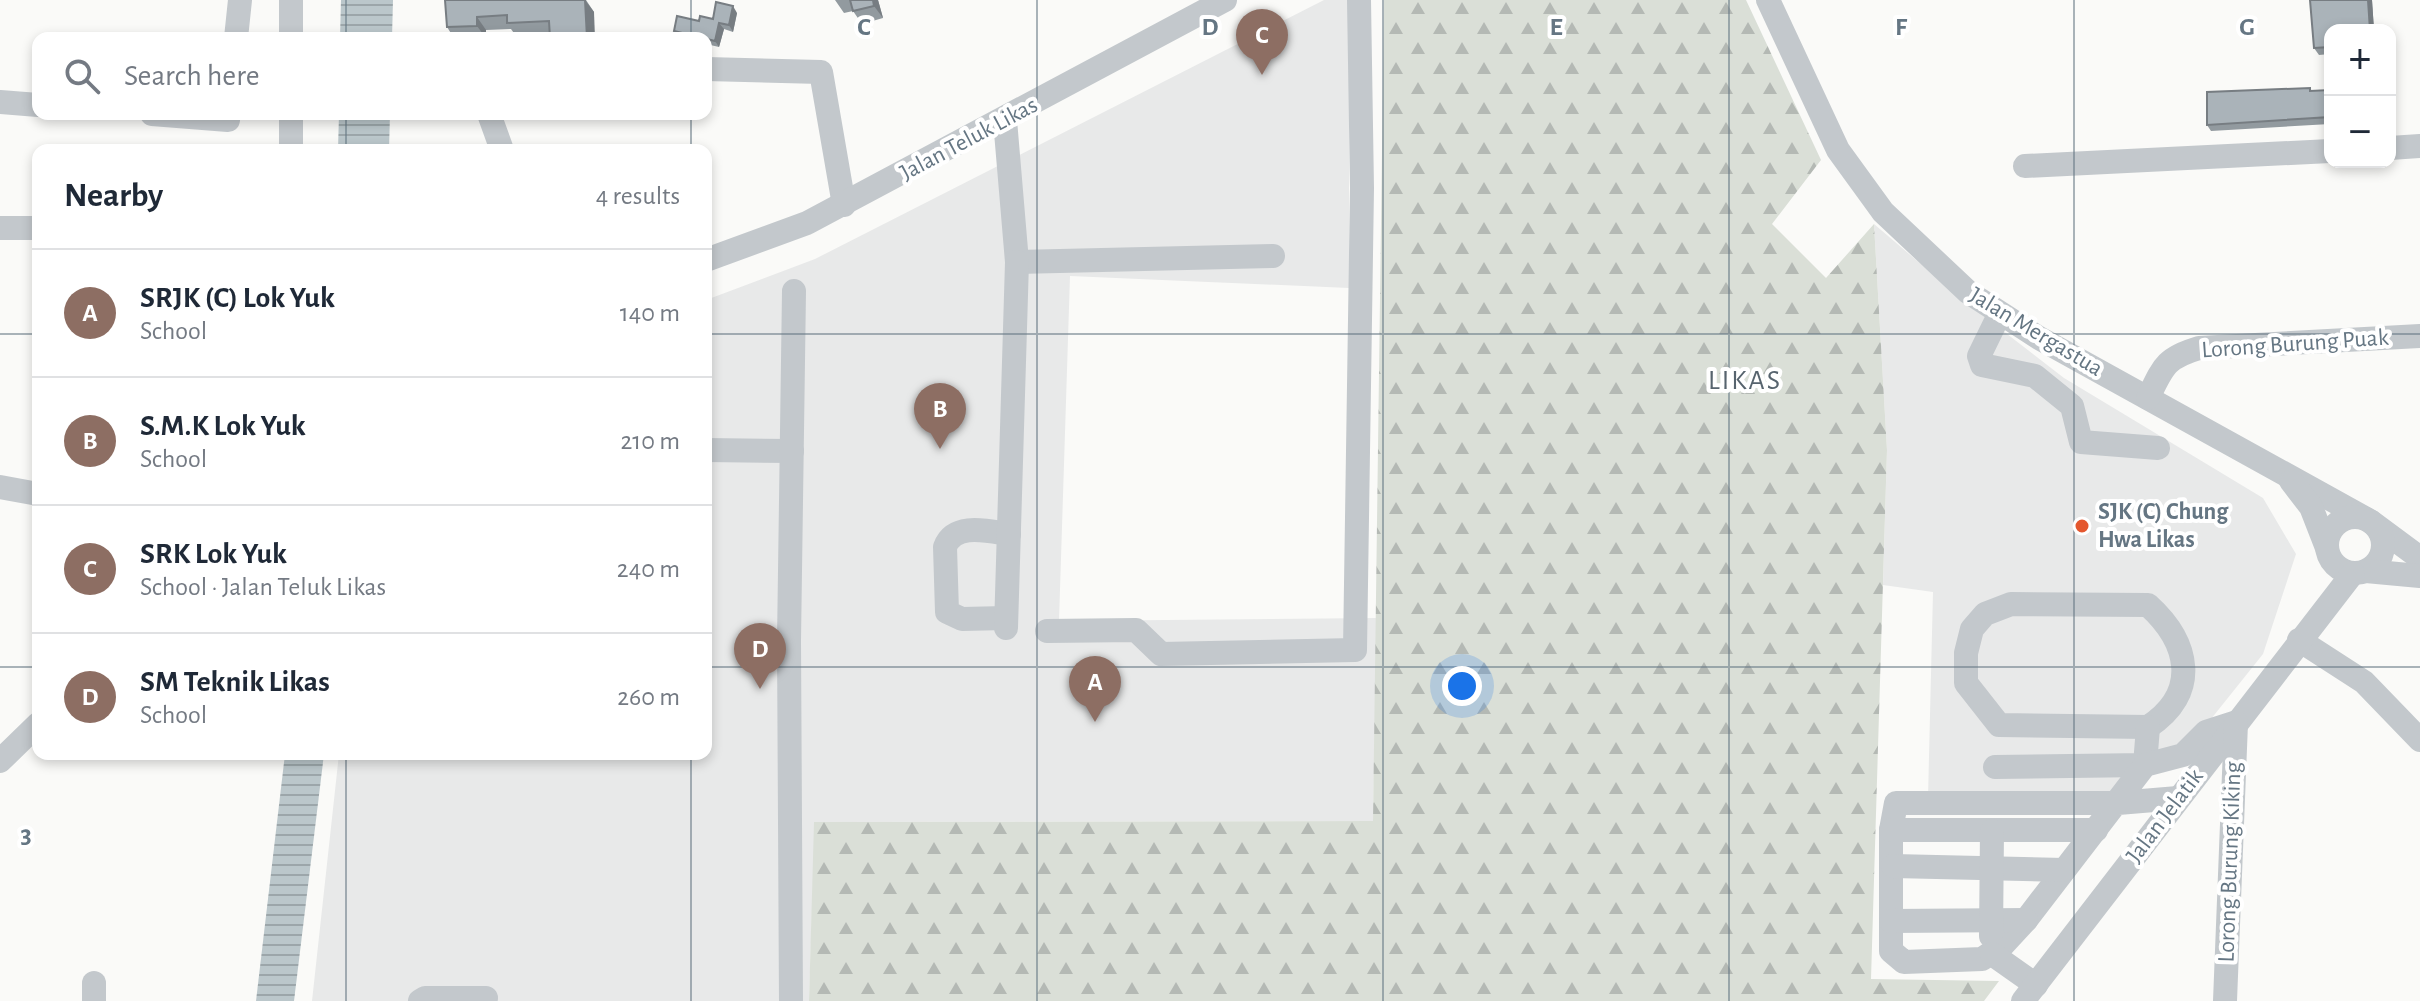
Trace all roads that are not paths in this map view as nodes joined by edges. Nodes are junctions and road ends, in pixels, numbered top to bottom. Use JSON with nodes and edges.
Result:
{"nodes":[{"id":1,"x":240,"y":0,"type":"edge"},
{"id":2,"x":291,"y":0,"type":"edge"},
{"id":3,"x":1225,"y":0,"type":"edge"},
{"id":4,"x":1359,"y":0,"type":"edge"},
{"id":5,"x":1768,"y":0,"type":"edge"},
{"id":6,"x":237,"y":32,"type":"edge"},
{"id":7,"x":291,"y":32,"type":"edge"},
{"id":8,"x":712,"y":69,"type":"edge"},
{"id":9,"x":0,"y":102,"type":"edge"},
{"id":10,"x":32,"y":105,"type":"edge"},
{"id":11,"x":291,"y":120,"type":"edge"},
{"id":12,"x":491,"y":120,"type":"edge"},
{"id":13,"x":1005,"y":120,"type":"junction"},
{"id":14,"x":291,"y":144,"type":"edge"},
{"id":15,"x":500,"y":144,"type":"edge"},
{"id":16,"x":2420,"y":146,"type":"edge"},
{"id":17,"x":2396,"y":148,"type":"edge"},
{"id":18,"x":2324,"y":151,"type":"edge"},
{"id":19,"x":2025,"y":166,"type":"dead end"},
{"id":20,"x":844,"y":205,"type":"junction"},
{"id":21,"x":0,"y":228,"type":"edge"},
{"id":22,"x":32,"y":228,"type":"edge"},
{"id":23,"x":1273,"y":256,"type":"dead end"},
{"id":24,"x":712,"y":258,"type":"edge"},
{"id":25,"x":1017,"y":262,"type":"junction"},
{"id":26,"x":794,"y":291,"type":"dead end"},
{"id":27,"x":1999,"y":315,"type":"junction"},
{"id":28,"x":2420,"y":336,"type":"edge"},
{"id":29,"x":2148,"y":398,"type":"junction"},
{"id":30,"x":2158,"y":448,"type":"dead end"},
{"id":31,"x":712,"y":450,"type":"edge"},
{"id":32,"x":792,"y":451,"type":"junction"},
{"id":33,"x":2290,"y":479,"type":"junction"},
{"id":34,"x":0,"y":487,"type":"edge"},
{"id":35,"x":32,"y":493,"type":"edge"},
{"id":36,"x":2370,"y":521,"type":"junction"},
{"id":37,"x":1009,"y":534,"type":"junction"},
{"id":38,"x":2328,"y":552,"type":"junction"},
{"id":39,"x":2420,"y":558,"type":"edge"},
{"id":40,"x":2359,"y":572,"type":"junction"},
{"id":41,"x":2420,"y":576,"type":"edge"},
{"id":42,"x":1047,"y":631,"type":"dead end"},
{"id":43,"x":2302,"y":636,"type":"junction"},
{"id":44,"x":2236,"y":722,"type":"junction"},
{"id":45,"x":2148,"y":727,"type":"junction"},
{"id":46,"x":32,"y":730,"type":"edge"},
{"id":47,"x":2420,"y":740,"type":"edge"},
{"id":48,"x":0,"y":761,"type":"edge"},
{"id":49,"x":2145,"y":765,"type":"junction"},
{"id":50,"x":1995,"y":767,"type":"dead end"},
{"id":51,"x":2178,"y":798,"type":"junction"},
{"id":52,"x":2118,"y":803,"type":"junction"},
{"id":53,"x":1891,"y":830,"type":"junction"},
{"id":54,"x":2096,"y":830,"type":"junction"},
{"id":55,"x":1992,"y":831,"type":"junction"},
{"id":56,"x":1893,"y":866,"type":"junction"},
{"id":57,"x":1990,"y":870,"type":"junction"},
{"id":58,"x":2064,"y":870,"type":"junction"},
{"id":59,"x":2026,"y":920,"type":"junction"},
{"id":60,"x":1891,"y":921,"type":"junction"},
{"id":61,"x":1990,"y":921,"type":"junction"},
{"id":62,"x":1992,"y":954,"type":"junction"},
{"id":63,"x":2030,"y":993,"type":"edge"},
{"id":64,"x":486,"y":998,"type":"dead end"},
{"id":65,"x":420,"y":1001,"type":"edge"},
{"id":66,"x":791,"y":1001,"type":"edge"},
{"id":67,"x":2225,"y":1001,"type":"edge"}],
"edges":[{"from":1,"to":6,"type":"street"},
{"from":2,"to":7,"type":"street"},
{"from":3,"to":13,"type":"street","name":"Jalan Teluk Likas"},
{"from":4,"to":42,"type":"street"},
{"from":5,"to":27,"type":"street","name":"Jalan Mergastua"},
{"from":8,"to":20,"type":"street"},
{"from":9,"to":10,"type":"street"},
{"from":11,"to":14,"type":"street"},
{"from":12,"to":15,"type":"street"},
{"from":13,"to":20,"type":"street","name":"Jalan Teluk Likas"},
{"from":13,"to":25,"type":"street"},
{"from":16,"to":17,"type":"street"},
{"from":18,"to":19,"type":"street"},
{"from":20,"to":24,"type":"street","name":"Jalan Teluk Likas"},
{"from":21,"to":22,"type":"street"},
{"from":23,"to":25,"type":"street"},
{"from":25,"to":37,"type":"street"},
{"from":26,"to":32,"type":"street"},
{"from":27,"to":29,"type":"street","name":"Jalan Mergastua"},
{"from":27,"to":30,"type":"street"},
{"from":28,"to":29,"type":"street","name":"Lorong Burung Puak"},
{"from":29,"to":33,"type":"street","name":"Jalan Mergastua"},
{"from":31,"to":32,"type":"street"},
{"from":32,"to":66,"type":"street"},
{"from":33,"to":36,"type":"street","name":"Jalan Mergastua"},
{"from":33,"to":38,"type":"street","name":"Jalan Mergastua"},
{"from":34,"to":35,"type":"street"},
{"from":36,"to":38,"type":"street"},
{"from":36,"to":39,"type":"street","name":"Jalan Mergastua"},
{"from":36,"to":40,"type":"street"},
{"from":37,"to":37,"type":"street"},
{"from":38,"to":40,"type":"street"},
{"from":38,"to":43,"type":"street","name":"Jalan Jelatik"},
{"from":40,"to":41,"type":"street"},
{"from":40,"to":43,"type":"street","name":"Jalan Jelatik"},
{"from":43,"to":44,"type":"street","name":"Jalan Jelatik"},
{"from":43,"to":47,"type":"street"},
{"from":44,"to":49,"type":"street"},
{"from":44,"to":51,"type":"street","name":"Jalan Jelatik"},
{"from":44,"to":67,"type":"street","name":"Lorong Burung Kiking"},
{"from":45,"to":45,"type":"street"},
{"from":45,"to":49,"type":"street"},
{"from":46,"to":48,"type":"street"},
{"from":49,"to":50,"type":"street"},
{"from":49,"to":52,"type":"street"},
{"from":51,"to":52,"type":"street"},
{"from":51,"to":63,"type":"street","name":"Jalan Jelatik"},
{"from":52,"to":53,"type":"street"},
{"from":52,"to":54,"type":"street"},
{"from":53,"to":55,"type":"street"},
{"from":53,"to":56,"type":"street"},
{"from":54,"to":55,"type":"street"},
{"from":54,"to":58,"type":"street"},
{"from":55,"to":57,"type":"street"},
{"from":56,"to":57,"type":"street"},
{"from":56,"to":60,"type":"street"},
{"from":57,"to":58,"type":"street"},
{"from":57,"to":61,"type":"street"},
{"from":58,"to":59,"type":"street"},
{"from":59,"to":61,"type":"street"},
{"from":59,"to":62,"type":"street"},
{"from":60,"to":61,"type":"street"},
{"from":60,"to":62,"type":"street"},
{"from":61,"to":62,"type":"street"},
{"from":62,"to":63,"type":"street"},
{"from":64,"to":65,"type":"street"}]}
